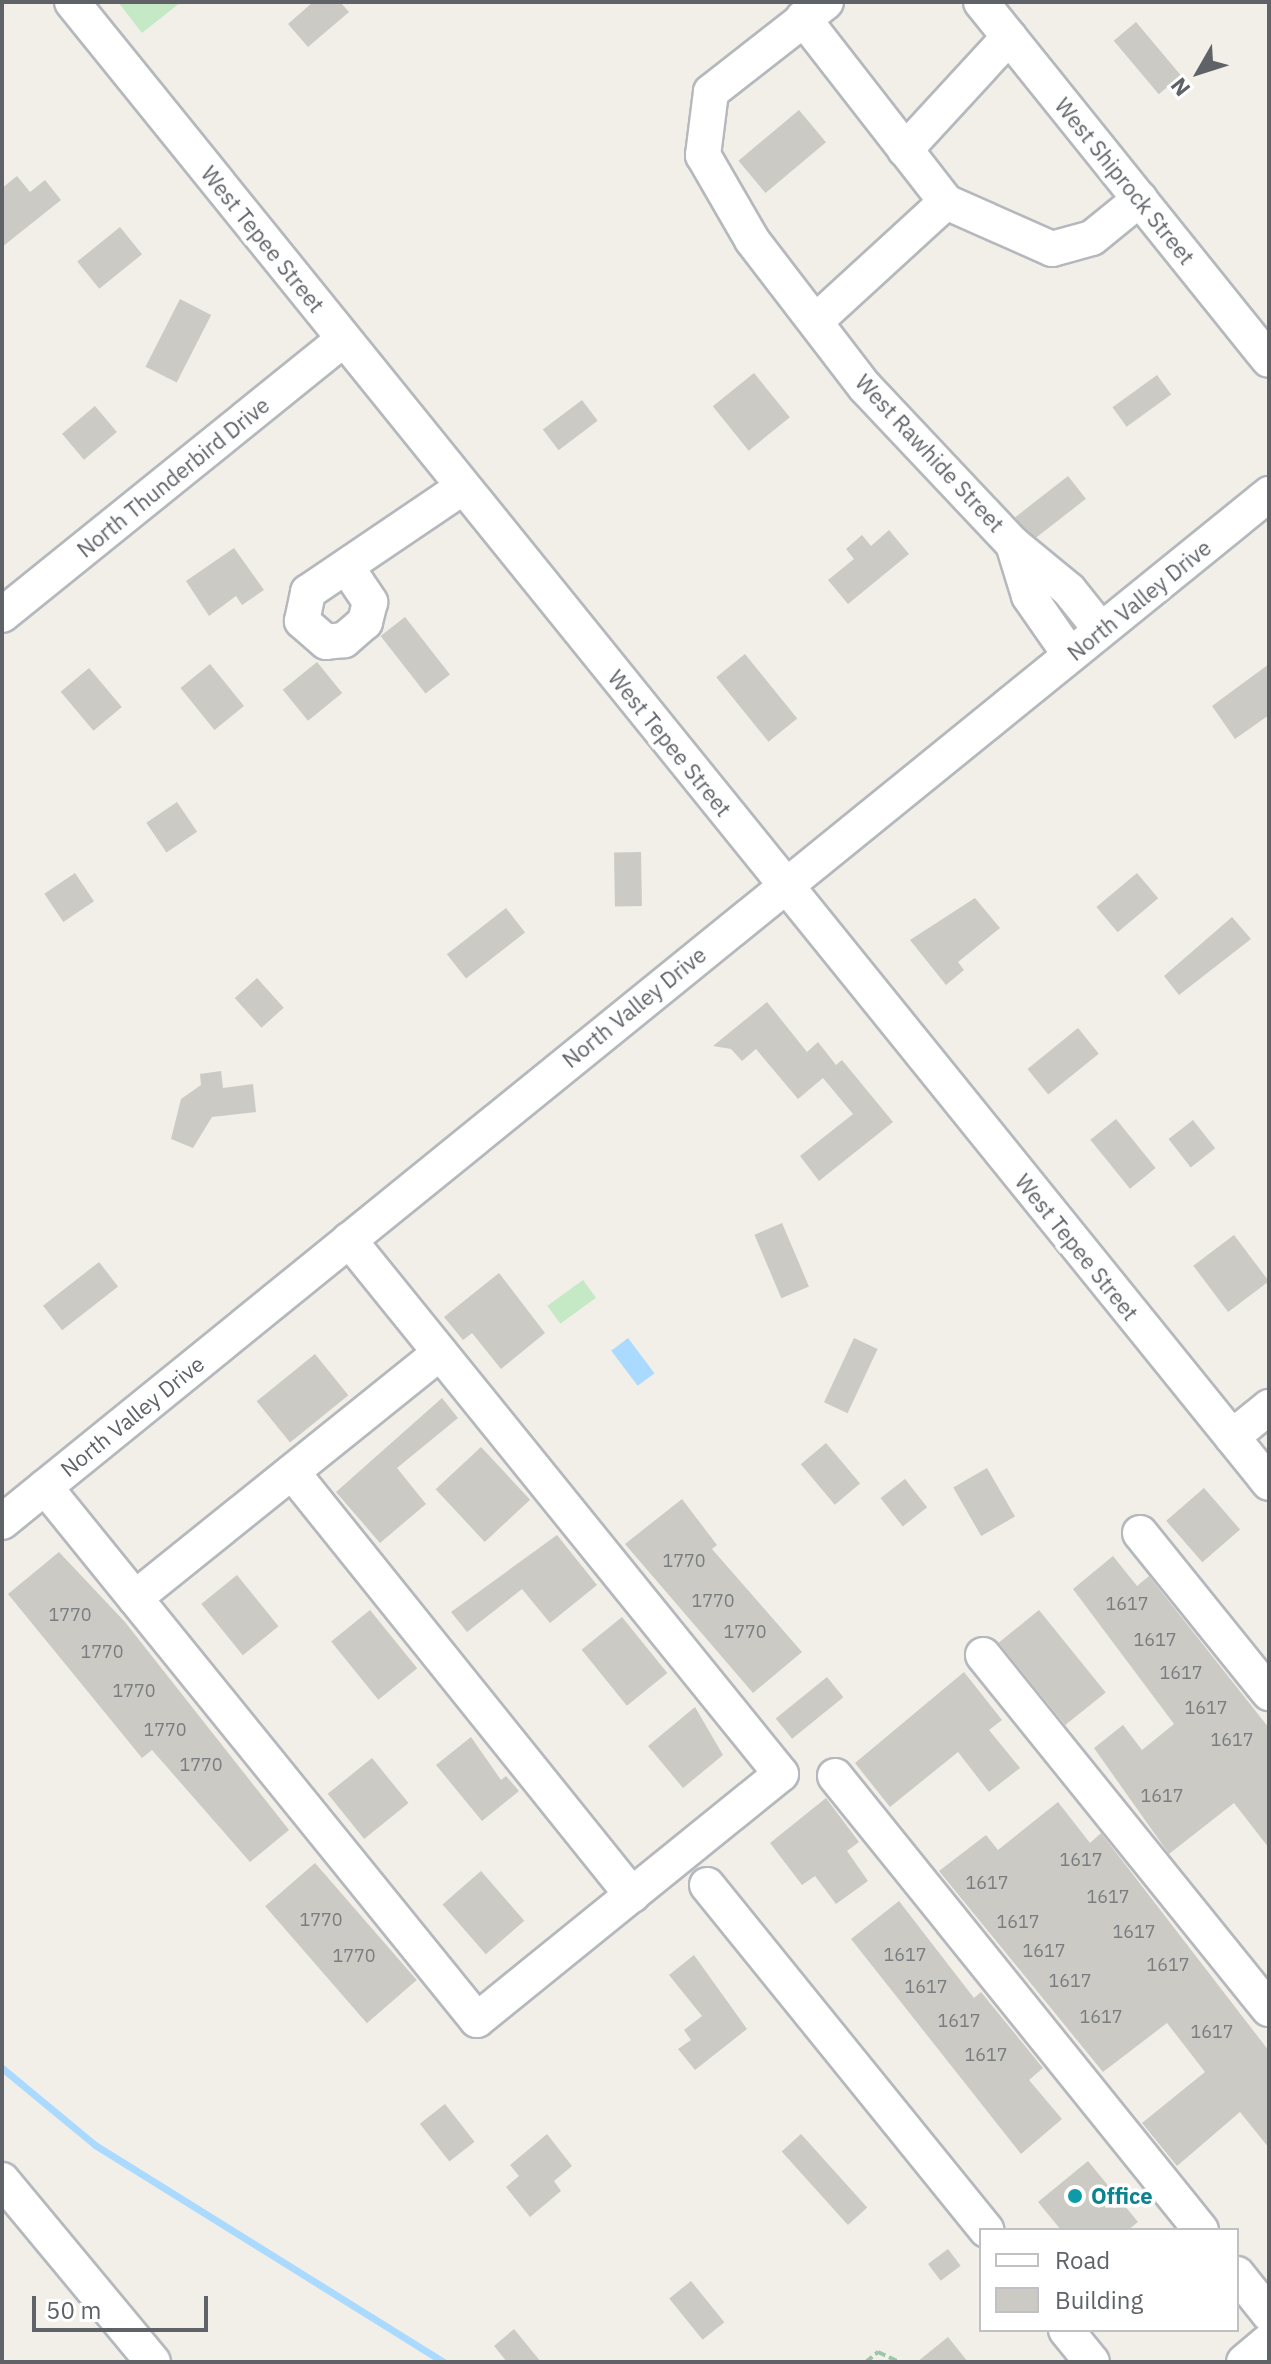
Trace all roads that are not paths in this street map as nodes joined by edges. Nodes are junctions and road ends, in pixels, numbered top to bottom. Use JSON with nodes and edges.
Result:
{"nodes":[{"id":1,"x":72,"y":2,"type":"edge"},
{"id":2,"x":981,"y":2,"type":"edge"},
{"id":3,"x":814,"y":10,"type":"edge"},
{"id":4,"x":1009,"y":37,"type":"junction"},
{"id":5,"x":905,"y":150,"type":"junction"},
{"id":6,"x":1140,"y":199,"type":"junction"},
{"id":7,"x":946,"y":202,"type":"junction"},
{"id":8,"x":816,"y":321,"type":"junction"},
{"id":9,"x":344,"y":339,"type":"junction"},
{"id":10,"x":1269,"y":360,"type":"edge"},
{"id":11,"x":463,"y":487,"type":"junction"},
{"id":12,"x":1269,"y":494,"type":"edge"},
{"id":13,"x":1013,"y":544,"type":"junction"},
{"id":14,"x":348,"y":569,"type":"dead end"},
{"id":15,"x":2,"y":615,"type":"edge"},
{"id":16,"x":1101,"y":630,"type":"junction"},
{"id":17,"x":1070,"y":655,"type":"junction"},
{"id":18,"x":784,"y":885,"type":"junction"},
{"id":19,"x":349,"y":1240,"type":"junction"},
{"id":20,"x":440,"y":1353,"type":"junction"},
{"id":21,"x":1269,"y":1407,"type":"edge"},
{"id":22,"x":1232,"y":1437,"type":"junction"},
{"id":23,"x":292,"y":1472,"type":"junction"},
{"id":24,"x":1269,"y":1483,"type":"edge"},
{"id":25,"x":45,"y":1487,"type":"junction"},
{"id":26,"x":2,"y":1522,"type":"edge"},
{"id":27,"x":1140,"y":1533,"type":"dead end"},
{"id":28,"x":135,"y":1598,"type":"junction"},
{"id":29,"x":983,"y":1655,"type":"dead end"},
{"id":30,"x":1269,"y":1693,"type":"edge"},
{"id":31,"x":835,"y":1776,"type":"dead end"},
{"id":32,"x":707,"y":1885,"type":"dead end"},
{"id":33,"x":632,"y":1895,"type":"junction"},
{"id":34,"x":1269,"y":2009,"type":"edge"},
{"id":35,"x":2,"y":2180,"type":"edge"},
{"id":36,"x":984,"y":2228,"type":"edge"},
{"id":37,"x":1199,"y":2228,"type":"edge"},
{"id":38,"x":1239,"y":2276,"type":"edge"},
{"id":39,"x":1269,"y":2314,"type":"edge"},
{"id":40,"x":1068,"y":2332,"type":"edge"},
{"id":41,"x":1269,"y":2341,"type":"edge"},
{"id":42,"x":153,"y":2362,"type":"edge"},
{"id":43,"x":1092,"y":2362,"type":"edge"},
{"id":44,"x":1244,"y":2362,"type":"edge"}],
"edges":[{"from":1,"to":9,"type":"street","name":"West Tepee Street"},
{"from":2,"to":4,"type":"street","name":"West Shiprock Street"},
{"from":3,"to":5,"type":"street"},
{"from":3,"to":8,"type":"street","name":"West Rawhide Street"},
{"from":4,"to":5,"type":"street"},
{"from":4,"to":6,"type":"street","name":"West Shiprock Street"},
{"from":5,"to":7,"type":"street"},
{"from":6,"to":7,"type":"street"},
{"from":6,"to":10,"type":"street","name":"West Shiprock Street"},
{"from":7,"to":8,"type":"street"},
{"from":8,"to":13,"type":"street","name":"West Rawhide Street"},
{"from":9,"to":11,"type":"street","name":"West Tepee Street"},
{"from":9,"to":15,"type":"street","name":"North Thunderbird Drive"},
{"from":11,"to":14,"type":"street"},
{"from":11,"to":18,"type":"street","name":"West Tepee Street"},
{"from":12,"to":16,"type":"street","name":"North Valley Drive"},
{"from":13,"to":16,"type":"street"},
{"from":13,"to":17,"type":"street","name":"West Rawhide Street"},
{"from":16,"to":17,"type":"street","name":"North Valley Drive"},
{"from":17,"to":18,"type":"street","name":"North Valley Drive"},
{"from":18,"to":19,"type":"street","name":"North Valley Drive"},
{"from":18,"to":22,"type":"street","name":"West Tepee Street"},
{"from":19,"to":20,"type":"street"},
{"from":19,"to":25,"type":"street","name":"North Valley Drive"},
{"from":20,"to":23,"type":"street"},
{"from":20,"to":33,"type":"street"},
{"from":21,"to":22,"type":"street"},
{"from":22,"to":24,"type":"street","name":"West Tepee Street"},
{"from":23,"to":28,"type":"street"},
{"from":23,"to":33,"type":"street"},
{"from":25,"to":26,"type":"street","name":"North Valley Drive"},
{"from":25,"to":28,"type":"street"},
{"from":27,"to":30,"type":"street"},
{"from":28,"to":33,"type":"street"},
{"from":29,"to":34,"type":"street"},
{"from":31,"to":37,"type":"street"},
{"from":32,"to":36,"type":"street"},
{"from":35,"to":42,"type":"street"},
{"from":38,"to":39,"type":"street"},
{"from":40,"to":43,"type":"street"},
{"from":41,"to":44,"type":"street"}]}
